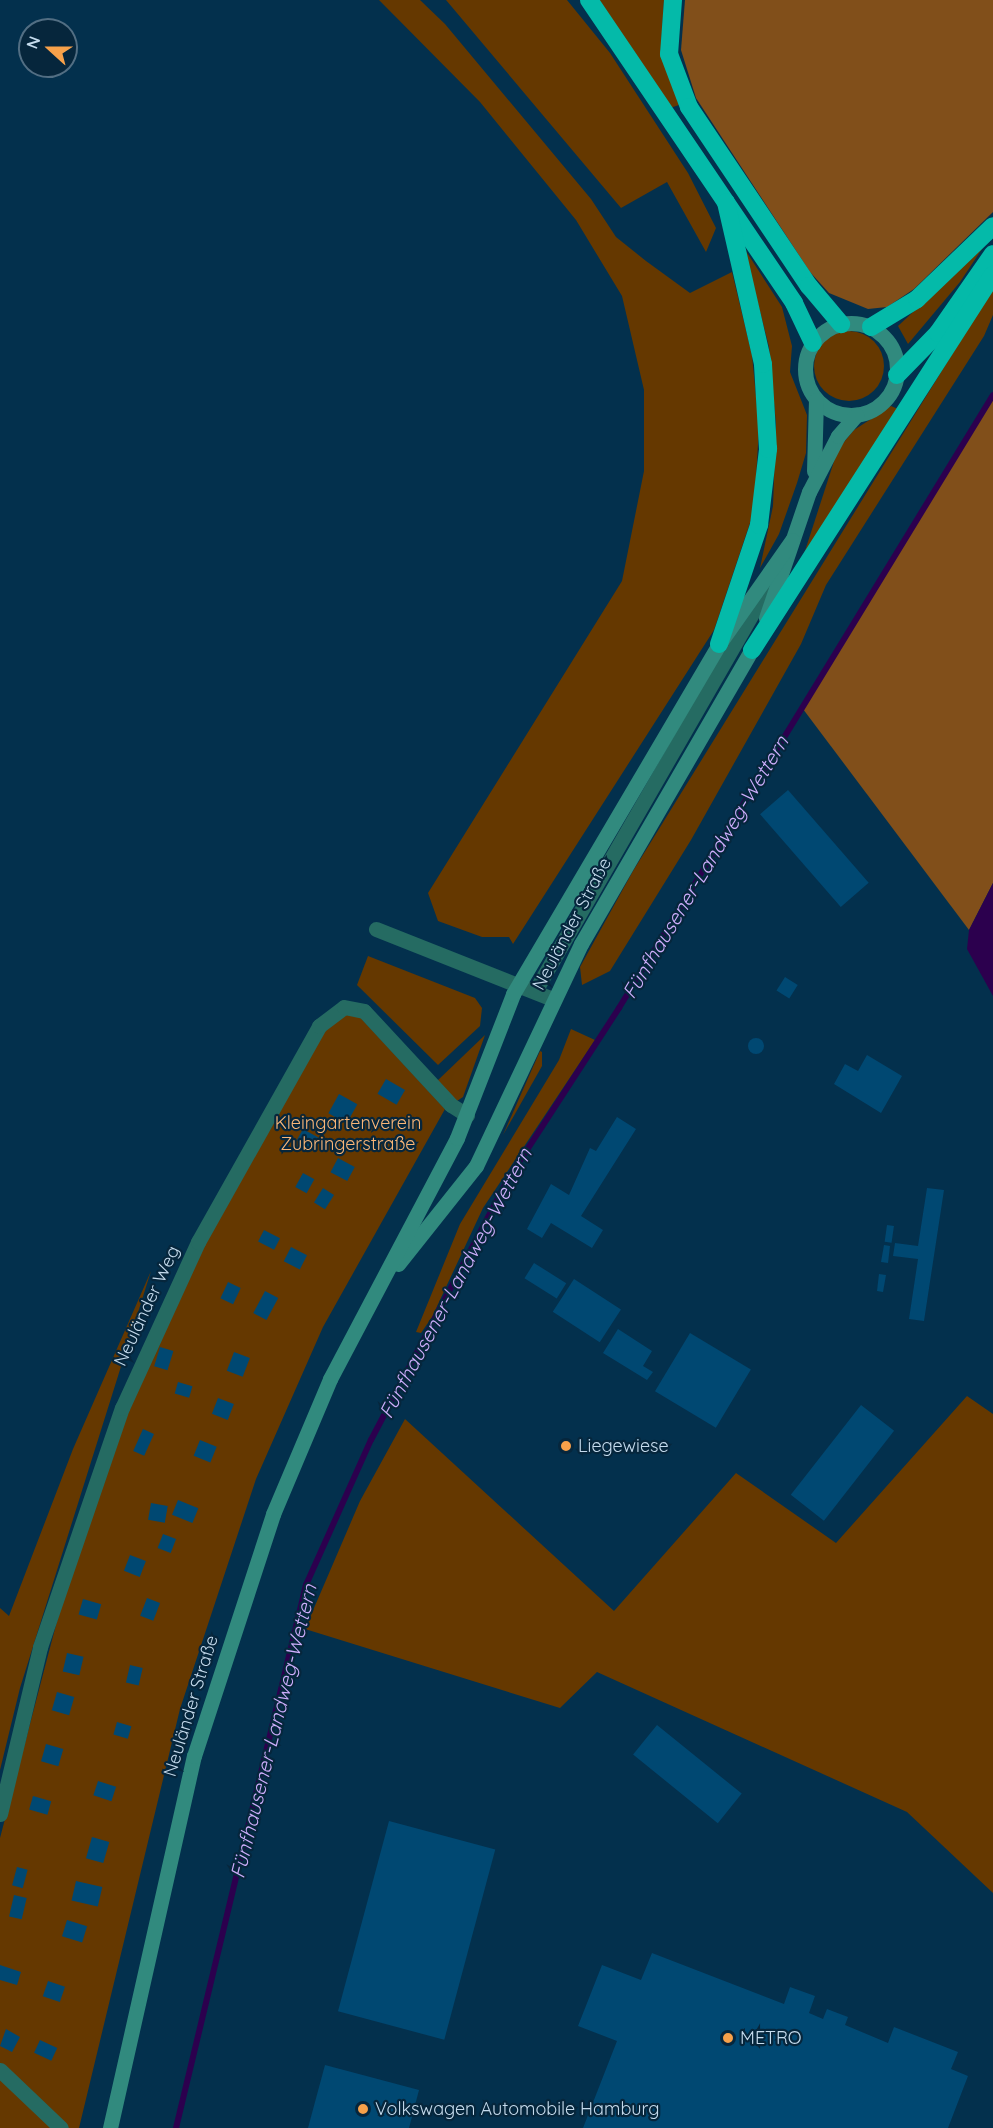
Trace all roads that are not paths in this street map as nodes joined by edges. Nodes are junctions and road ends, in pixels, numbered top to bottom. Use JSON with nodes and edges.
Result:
{"nodes":[{"id":1,"x":588,"y":0,"type":"edge"},
{"id":2,"x":674,"y":0,"type":"edge"},
{"id":3,"x":726,"y":202,"type":"junction"},
{"id":4,"x":993,"y":226,"type":"edge"},
{"id":5,"x":993,"y":254,"type":"edge"},
{"id":6,"x":993,"y":275,"type":"edge"},
{"id":7,"x":841,"y":324,"type":"junction"},
{"id":8,"x":871,"y":327,"type":"junction"},
{"id":9,"x":813,"y":343,"type":"junction"},
{"id":10,"x":897,"y":375,"type":"junction"},
{"id":11,"x":816,"y":400,"type":"junction"},
{"id":12,"x":856,"y":415,"type":"junction"},
{"id":13,"x":809,"y":492,"type":"junction"},
{"id":14,"x":792,"y":540,"type":"junction"},
{"id":15,"x":719,"y":644,"type":"junction"},
{"id":16,"x":752,"y":651,"type":"junction"},
{"id":17,"x":376,"y":929,"type":"dead end"},
{"id":18,"x":519,"y":983,"type":"junction"},
{"id":19,"x":535,"y":991,"type":"junction"},
{"id":20,"x":553,"y":999,"type":"junction"},
{"id":21,"x":467,"y":1115,"type":"junction"},
{"id":22,"x":364,"y":1313,"type":"junction"},
{"id":23,"x":0,"y":1814,"type":"edge"},
{"id":24,"x":0,"y":2070,"type":"edge"},
{"id":25,"x":60,"y":2128,"type":"edge"},
{"id":26,"x":110,"y":2128,"type":"edge"}],
"edges":[{"from":1,"to":3,"type":"highway"},
{"from":2,"to":7,"type":"highway"},
{"from":3,"to":9,"type":"highway"},
{"from":3,"to":15,"type":"highway"},
{"from":4,"to":8,"type":"highway"},
{"from":5,"to":10,"type":"highway"},
{"from":6,"to":16,"type":"highway"},
{"from":7,"to":8,"type":"main road"},
{"from":7,"to":9,"type":"main road"},
{"from":8,"to":10,"type":"main road"},
{"from":9,"to":11,"type":"main road","name":"Neuländer Straße"},
{"from":10,"to":12,"type":"main road","name":"Neuländer Straße"},
{"from":11,"to":12,"type":"main road"},
{"from":11,"to":13,"type":"main road","name":"Neuländer Straße"},
{"from":12,"to":13,"type":"main road","name":"Neuländer Straße"},
{"from":13,"to":14,"type":"main road","name":"Neuländer Straße"},
{"from":14,"to":15,"type":"main road","name":"Neuländer Straße"},
{"from":14,"to":16,"type":"main road","name":"Neuländer Straße"},
{"from":14,"to":19,"type":"street"},
{"from":15,"to":18,"type":"main road","name":"Neuländer Straße"},
{"from":16,"to":20,"type":"main road","name":"Neuländer Straße"},
{"from":17,"to":18,"type":"street"},
{"from":18,"to":19,"type":"street"},
{"from":18,"to":21,"type":"main road","name":"Neuländer Straße"},
{"from":19,"to":20,"type":"street"},
{"from":20,"to":22,"type":"main road","name":"Neuländer Straße"},
{"from":21,"to":22,"type":"main road","name":"Neuländer Straße"},
{"from":21,"to":23,"type":"street","name":"Neuländer Weg"},
{"from":22,"to":26,"type":"main road","name":"Neuländer Straße"},
{"from":24,"to":25,"type":"street"}]}
